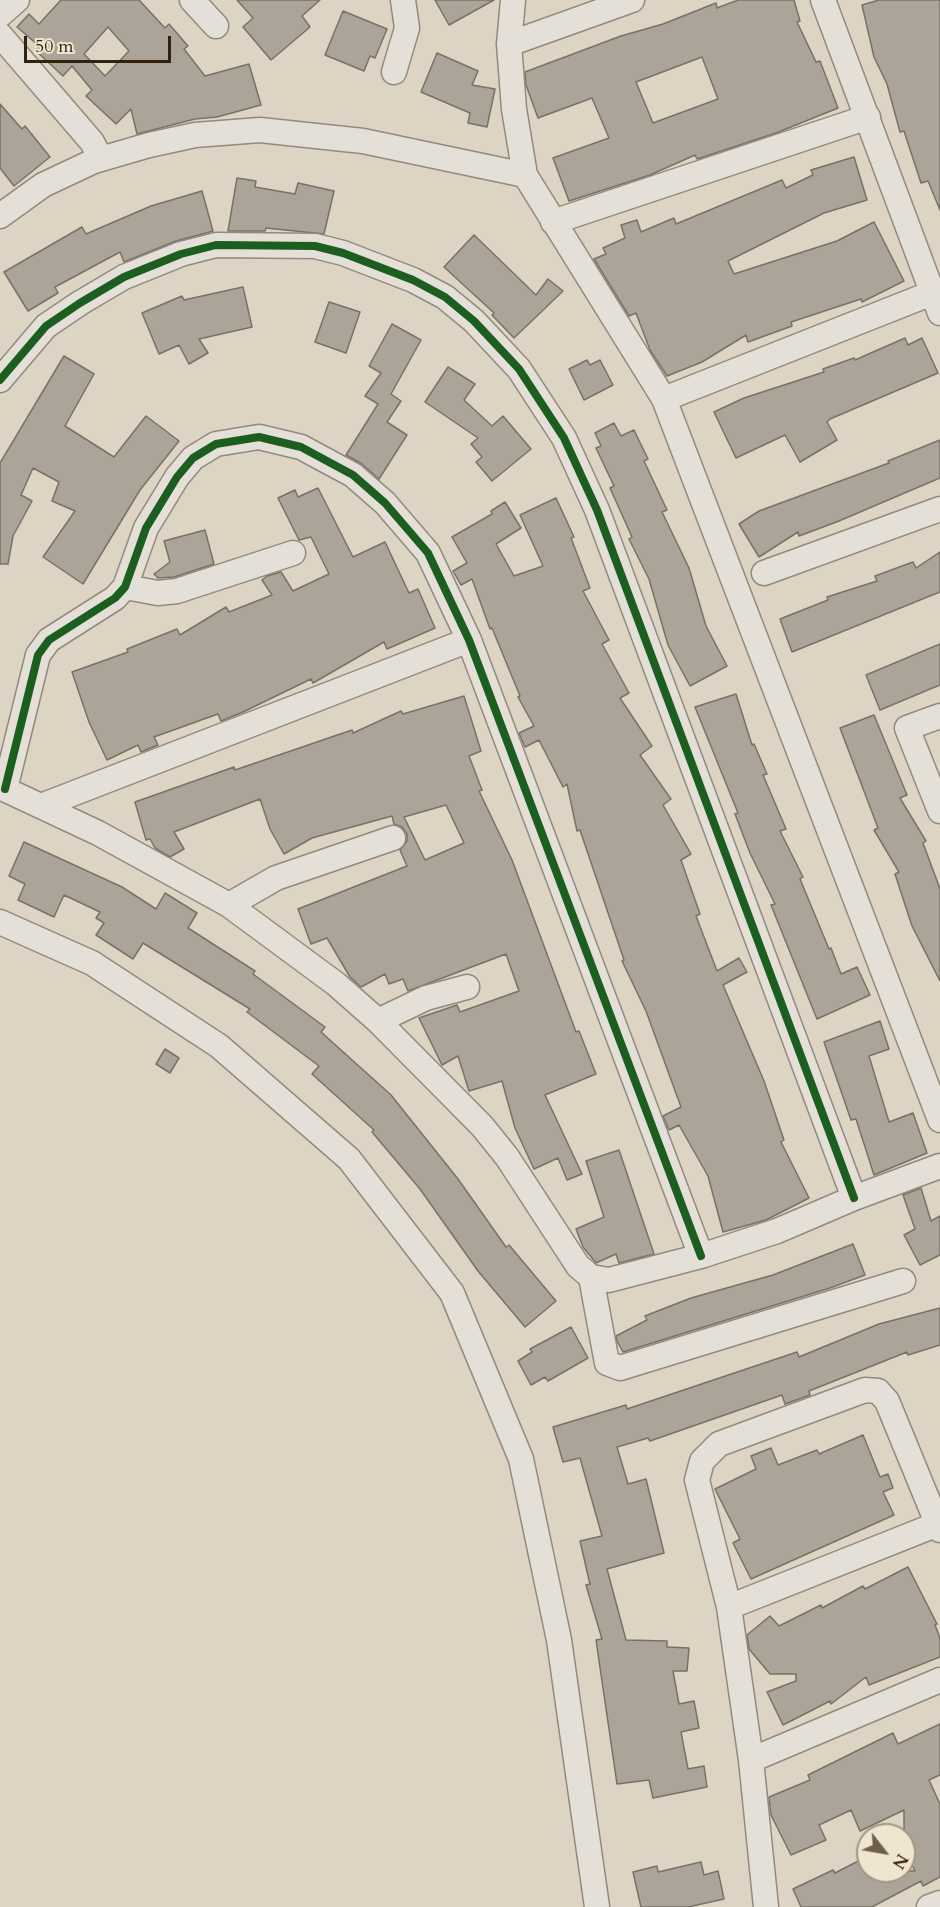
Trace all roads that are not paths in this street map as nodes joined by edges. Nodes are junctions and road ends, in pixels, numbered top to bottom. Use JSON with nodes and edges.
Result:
{"nodes":[{"id":1,"x":17,"y":0,"type":"edge"},
{"id":2,"x":192,"y":0,"type":"edge"},
{"id":3,"x":403,"y":0,"type":"edge"},
{"id":4,"x":513,"y":0,"type":"edge"},
{"id":5,"x":632,"y":0,"type":"edge"},
{"id":6,"x":823,"y":0,"type":"edge"},
{"id":7,"x":0,"y":15,"type":"edge"},
{"id":8,"x":216,"y":26,"type":"dead end"},
{"id":9,"x":0,"y":35,"type":"edge"},
{"id":10,"x":509,"y":44,"type":"junction"},
{"id":11,"x":394,"y":72,"type":"dead end"},
{"id":12,"x":868,"y":117,"type":"junction"},
{"id":13,"x":101,"y":159,"type":"junction"},
{"id":14,"x":525,"y":175,"type":"junction"},
{"id":15,"x":0,"y":216,"type":"edge"},
{"id":16,"x":553,"y":222,"type":"junction"},
{"id":17,"x":936,"y":303,"type":"edge"},
{"id":18,"x":0,"y":380,"type":"edge"},
{"id":19,"x":664,"y":399,"type":"junction"},
{"id":20,"x":940,"y":509,"type":"edge"},
{"id":21,"x":293,"y":553,"type":"dead end"},
{"id":22,"x":764,"y":573,"type":"dead end"},
{"id":23,"x":125,"y":587,"type":"junction"},
{"id":24,"x":469,"y":640,"type":"junction"},
{"id":25,"x":940,"y":716,"type":"edge"},
{"id":26,"x":3,"y":788,"type":"edge"},
{"id":27,"x":41,"y":806,"type":"junction"},
{"id":28,"x":940,"y":811,"type":"edge"},
{"id":29,"x":393,"y":838,"type":"dead end"},
{"id":30,"x":229,"y":905,"type":"junction"},
{"id":31,"x":0,"y":922,"type":"edge"},
{"id":32,"x":467,"y":987,"type":"dead end"},
{"id":33,"x":378,"y":1021,"type":"junction"},
{"id":34,"x":940,"y":1119,"type":"edge"},
{"id":35,"x":940,"y":1166,"type":"edge"},
{"id":36,"x":854,"y":1198,"type":"junction"},
{"id":37,"x":701,"y":1256,"type":"junction"},
{"id":38,"x":591,"y":1277,"type":"junction"},
{"id":39,"x":903,"y":1281,"type":"dead end"},
{"id":40,"x":939,"y":1527,"type":"edge"},
{"id":41,"x":729,"y":1607,"type":"junction"},
{"id":42,"x":940,"y":1680,"type":"edge"},
{"id":43,"x":751,"y":1760,"type":"junction"},
{"id":44,"x":940,"y":1903,"type":"edge"},
{"id":45,"x":597,"y":1907,"type":"edge"},
{"id":46,"x":766,"y":1907,"type":"edge"},
{"id":47,"x":929,"y":1907,"type":"edge"}],
"edges":[{"from":1,"to":7,"type":"street"},
{"from":2,"to":8,"type":"street"},
{"from":3,"to":11,"type":"street"},
{"from":4,"to":10,"type":"street"},
{"from":5,"to":10,"type":"street"},
{"from":6,"to":12,"type":"street"},
{"from":9,"to":13,"type":"street"},
{"from":10,"to":14,"type":"street"},
{"from":12,"to":16,"type":"street"},
{"from":12,"to":17,"type":"street"},
{"from":13,"to":14,"type":"street"},
{"from":13,"to":15,"type":"street"},
{"from":14,"to":16,"type":"street"},
{"from":16,"to":19,"type":"street"},
{"from":17,"to":19,"type":"street"},
{"from":18,"to":36,"type":"street"},
{"from":19,"to":34,"type":"street"},
{"from":20,"to":22,"type":"street"},
{"from":21,"to":23,"type":"street"},
{"from":23,"to":24,"type":"street"},
{"from":23,"to":26,"type":"street"},
{"from":24,"to":27,"type":"street"},
{"from":24,"to":37,"type":"street"},
{"from":25,"to":28,"type":"street"},
{"from":26,"to":27,"type":"street"},
{"from":27,"to":30,"type":"street"},
{"from":29,"to":30,"type":"street"},
{"from":30,"to":33,"type":"street"},
{"from":31,"to":45,"type":"street"},
{"from":32,"to":33,"type":"street"},
{"from":33,"to":38,"type":"street"},
{"from":35,"to":36,"type":"street"},
{"from":36,"to":37,"type":"street"},
{"from":37,"to":38,"type":"street"},
{"from":38,"to":39,"type":"street"},
{"from":40,"to":41,"type":"street"},
{"from":40,"to":41,"type":"street"},
{"from":41,"to":43,"type":"street"},
{"from":42,"to":43,"type":"street"},
{"from":43,"to":46,"type":"street"},
{"from":44,"to":47,"type":"street"}]}
